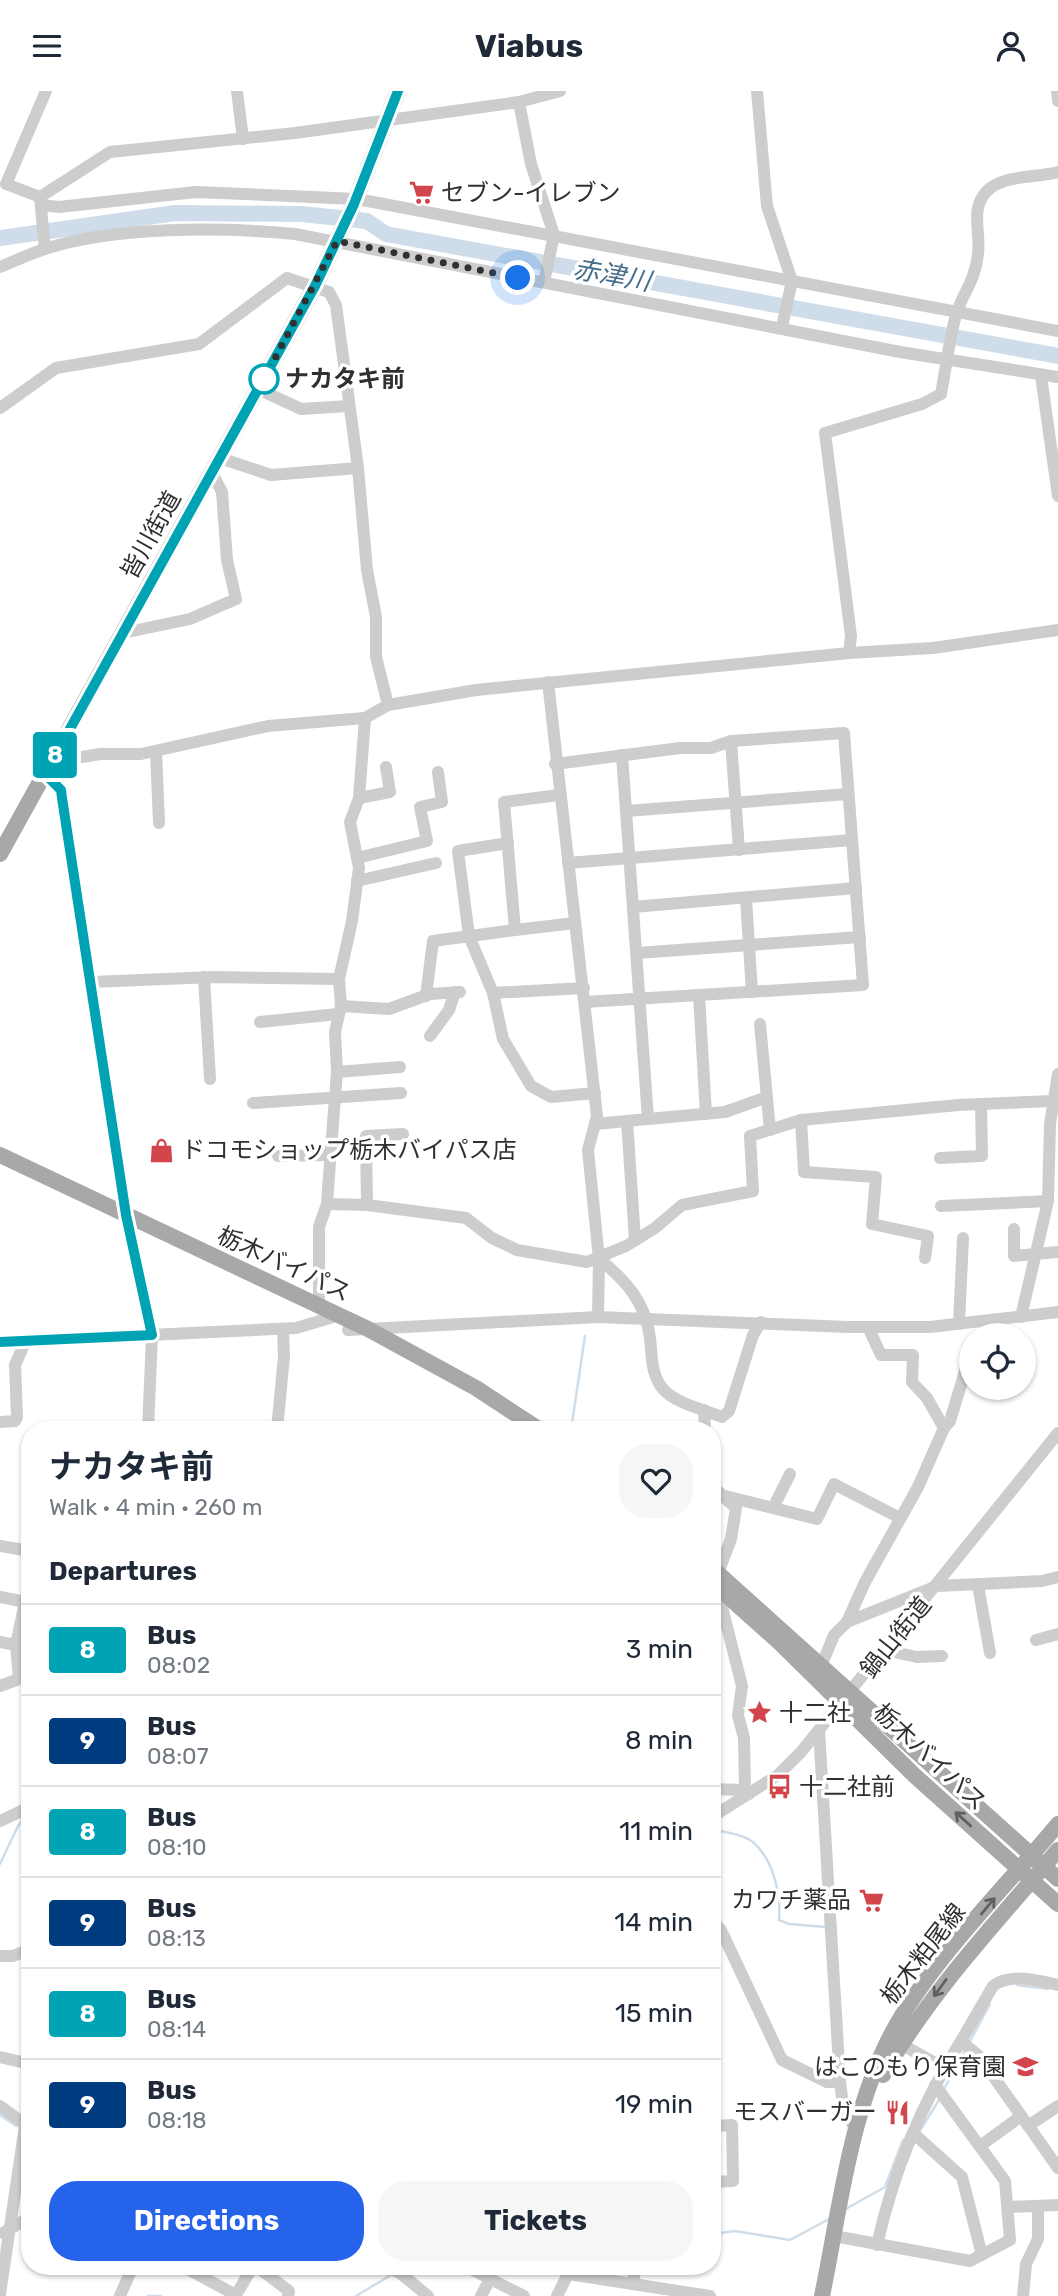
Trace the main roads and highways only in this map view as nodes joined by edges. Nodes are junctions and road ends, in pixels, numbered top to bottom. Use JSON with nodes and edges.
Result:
{"nodes":[{"id":1,"x":398,"y":91,"type":"edge"},
{"id":2,"x":0,"y":854,"type":"edge"},
{"id":3,"x":0,"y":1155,"type":"edge"},
{"id":4,"x":0,"y":1167,"type":"edge"},
{"id":5,"x":128,"y":1222,"type":"junction"},
{"id":6,"x":339,"y":1322,"type":"junction"},
{"id":7,"x":507,"y":1421,"type":"edge"},
{"id":8,"x":526,"y":1421,"type":"edge"},
{"id":9,"x":721,"y":1582,"type":"edge"},
{"id":10,"x":721,"y":1583,"type":"edge"},
{"id":11,"x":847,"y":1698,"type":"junction"},
{"id":12,"x":1058,"y":1824,"type":"edge"},
{"id":13,"x":1058,"y":1850,"type":"edge"},
{"id":14,"x":1038,"y":1861,"type":"junction"},
{"id":15,"x":1026,"y":1875,"type":"junction"},
{"id":16,"x":1058,"y":1879,"type":"edge"},
{"id":17,"x":1058,"y":1905,"type":"edge"},
{"id":18,"x":856,"y":2131,"type":"junction"},
{"id":19,"x":822,"y":2296,"type":"edge"}],
"edges":[{"from":1,"to":2,"type":"main road","name":"皆川街道"},
{"from":3,"to":5,"type":"main road","name":"栃木バイパス"},
{"from":4,"to":5,"type":"main road","name":"栃木バイパス"},
{"from":5,"to":6,"type":"main road","name":"栃木バイパス"},
{"from":5,"to":6,"type":"main road","name":"栃木バイパス"},
{"from":6,"to":7,"type":"main road","name":"栃木バイパス"},
{"from":6,"to":8,"type":"main road","name":"栃木バイパス"},
{"from":9,"to":11,"type":"main road","name":"栃木バイパス"},
{"from":10,"to":11,"type":"main road","name":"栃木バイパス"},
{"from":11,"to":14,"type":"main road","name":"栃木バイパス"},
{"from":15,"to":11,"type":"main road","name":"栃木バイパス","one_way":true},
{"from":12,"to":14,"type":"main road","name":"栃木粕尾線"},
{"from":13,"to":14,"type":"main road","name":"栃木粕尾線"},
{"from":14,"to":15,"type":"main road","name":"栃木粕尾線"},
{"from":14,"to":16,"type":"main road","name":"栃木バイパス"},
{"from":15,"to":17,"type":"main road","name":"栃木バイパス"},
{"from":15,"to":18,"type":"main road","name":"栃木粕尾線","one_way":true},
{"from":18,"to":15,"type":"main road","name":"栃木粕尾線","one_way":true},
{"from":18,"to":19,"type":"main road","name":"栃木粕尾線"}]}
